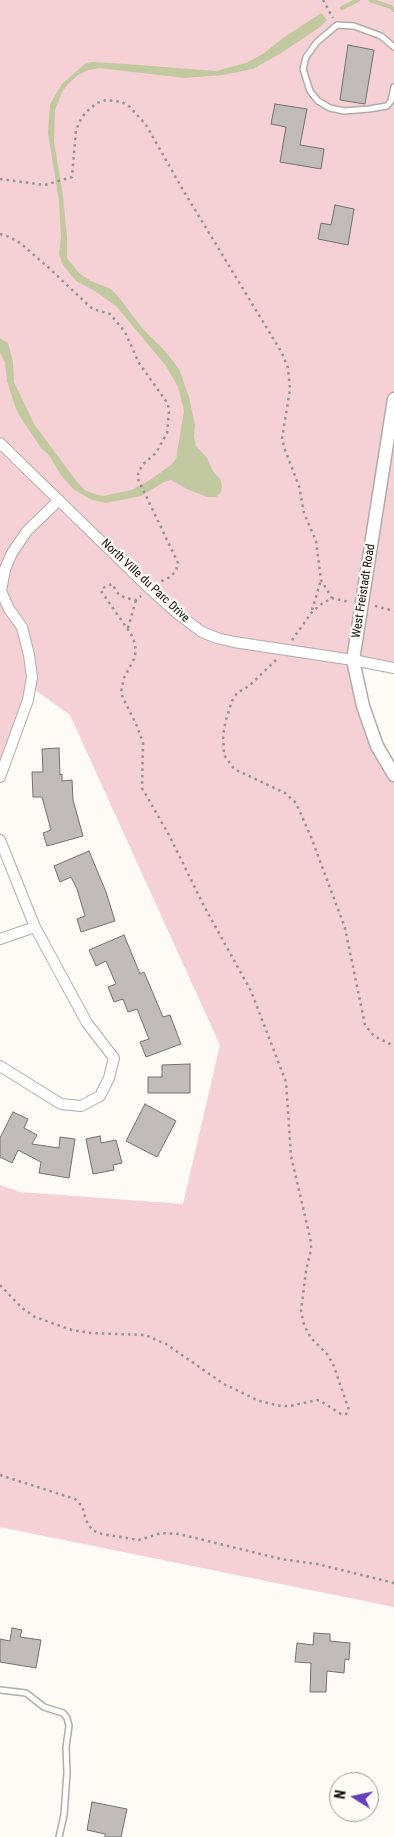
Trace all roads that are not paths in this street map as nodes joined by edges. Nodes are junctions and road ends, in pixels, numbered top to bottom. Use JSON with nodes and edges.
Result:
{"nodes":[{"id":1,"x":394,"y":47,"type":"edge"},
{"id":2,"x":394,"y":86,"type":"edge"},
{"id":3,"x":394,"y":399,"type":"edge"},
{"id":4,"x":0,"y":443,"type":"edge"},
{"id":5,"x":59,"y":500,"type":"junction"},
{"id":6,"x":352,"y":660,"type":"junction"},
{"id":7,"x":394,"y":668,"type":"edge"},
{"id":8,"x":394,"y":775,"type":"edge"},
{"id":9,"x":0,"y":777,"type":"edge"},
{"id":10,"x":0,"y":840,"type":"edge"},
{"id":11,"x":35,"y":927,"type":"junction"},
{"id":12,"x":0,"y":939,"type":"edge"},
{"id":13,"x":0,"y":1066,"type":"edge"},
{"id":14,"x":0,"y":1690,"type":"edge"},
{"id":15,"x":59,"y":1837,"type":"edge"}],
"edges":[{"from":1,"to":2,"type":"lane"},
{"from":3,"to":6,"type":"street","name":"West Freistadt Road"},
{"from":4,"to":5,"type":"street","name":"North Ville du Parc Drive"},
{"from":5,"to":6,"type":"street","name":"North Ville du Parc Drive"},
{"from":5,"to":9,"type":"street"},
{"from":6,"to":7,"type":"street","name":"North Ville du Parc Drive"},
{"from":6,"to":8,"type":"street","name":"West Freistadt Road"},
{"from":10,"to":11,"type":"street"},
{"from":11,"to":12,"type":"street"},
{"from":11,"to":13,"type":"street"},
{"from":14,"to":15,"type":"lane"}]}
